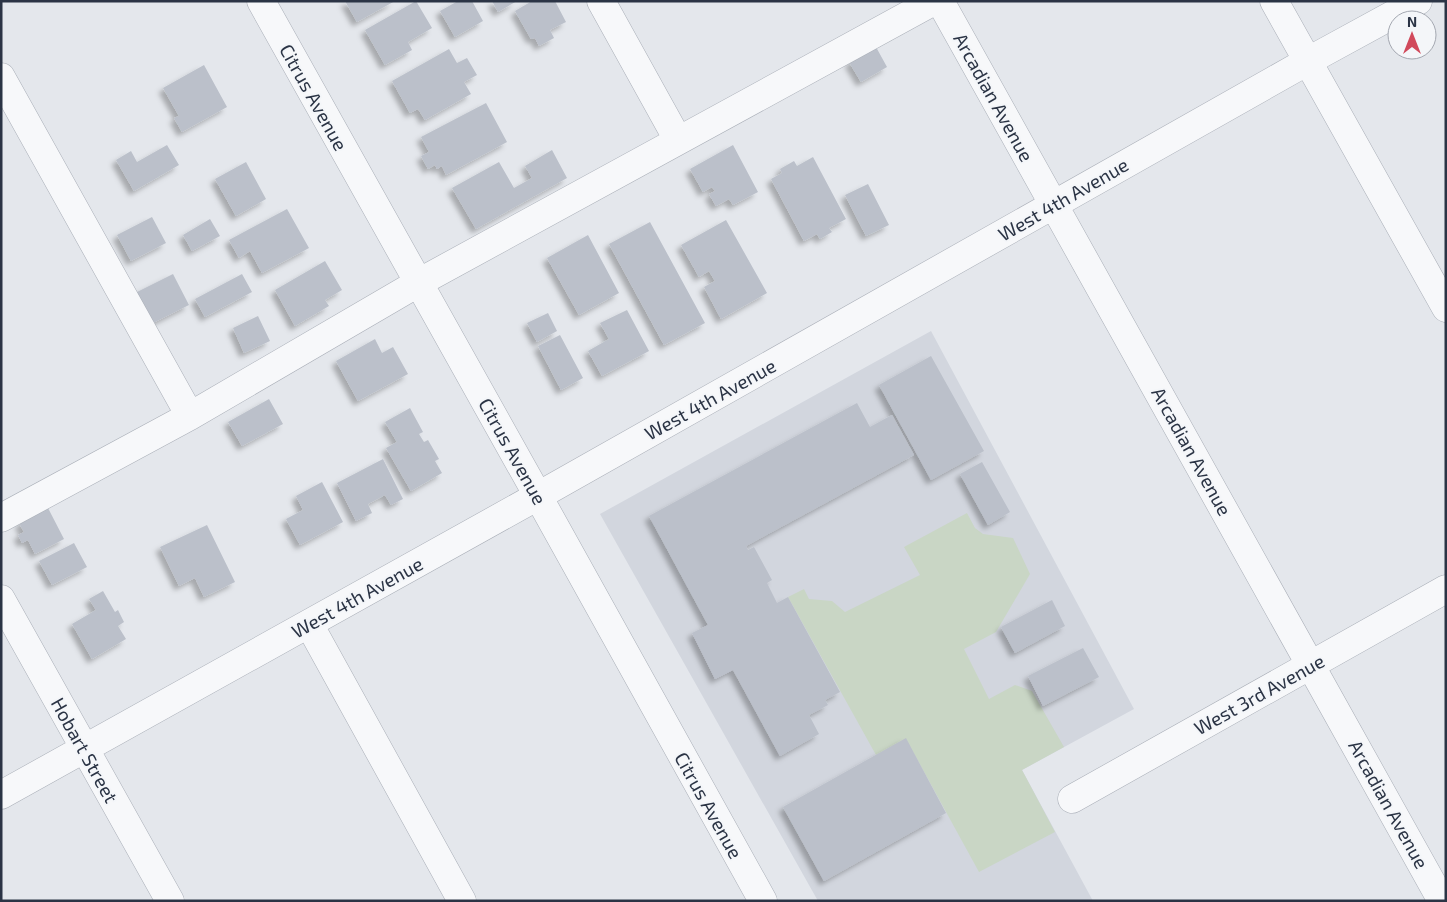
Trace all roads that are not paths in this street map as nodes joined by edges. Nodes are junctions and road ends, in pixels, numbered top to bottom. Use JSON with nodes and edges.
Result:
{"nodes":[{"id":1,"x":261,"y":1,"type":"edge"},
{"id":2,"x":602,"y":1,"type":"edge"},
{"id":3,"x":934,"y":1,"type":"edge"},
{"id":4,"x":940,"y":1,"type":"edge"},
{"id":5,"x":1274,"y":1,"type":"edge"},
{"id":6,"x":1418,"y":1,"type":"edge"},
{"id":7,"x":1308,"y":61,"type":"junction"},
{"id":8,"x":1,"y":77,"type":"edge"},
{"id":9,"x":678,"y":140,"type":"junction"},
{"id":10,"x":1054,"y":204,"type":"junction"},
{"id":11,"x":418,"y":283,"type":"junction"},
{"id":12,"x":1446,"y":308,"type":"edge"},
{"id":13,"x":190,"y":416,"type":"junction"},
{"id":14,"x":538,"y":496,"type":"junction"},
{"id":15,"x":1,"y":518,"type":"edge"},
{"id":16,"x":1446,"y":589,"type":"edge"},
{"id":17,"x":1,"y":598,"type":"edge"},
{"id":18,"x":309,"y":624,"type":"junction"},
{"id":19,"x":1312,"y":665,"type":"junction"},
{"id":20,"x":84,"y":748,"type":"junction"},
{"id":21,"x":1,"y":795,"type":"edge"},
{"id":22,"x":1072,"y":799,"type":"dead end"},
{"id":23,"x":170,"y":901,"type":"edge"},
{"id":24,"x":462,"y":901,"type":"edge"},
{"id":25,"x":763,"y":901,"type":"edge"},
{"id":26,"x":1442,"y":901,"type":"edge"}],
"edges":[{"from":1,"to":11,"type":"street","name":"Citrus Avenue"},
{"from":2,"to":9,"type":"street"},
{"from":3,"to":9,"type":"street"},
{"from":4,"to":10,"type":"street","name":"Arcadian Avenue"},
{"from":5,"to":7,"type":"street"},
{"from":6,"to":7,"type":"street","name":"West 4th Avenue"},
{"from":7,"to":10,"type":"street","name":"West 4th Avenue"},
{"from":7,"to":12,"type":"street"},
{"from":8,"to":13,"type":"street"},
{"from":9,"to":11,"type":"street"},
{"from":10,"to":14,"type":"street","name":"West 4th Avenue"},
{"from":10,"to":19,"type":"street","name":"Arcadian Avenue"},
{"from":11,"to":13,"type":"street"},
{"from":11,"to":14,"type":"street","name":"Citrus Avenue"},
{"from":13,"to":15,"type":"street"},
{"from":14,"to":18,"type":"street","name":"West 4th Avenue"},
{"from":14,"to":25,"type":"street","name":"Citrus Avenue"},
{"from":16,"to":19,"type":"street","name":"West 3rd Avenue"},
{"from":17,"to":20,"type":"street","name":"Hobart Street"},
{"from":18,"to":20,"type":"street","name":"West 4th Avenue"},
{"from":18,"to":24,"type":"street"},
{"from":19,"to":22,"type":"street","name":"West 3rd Avenue"},
{"from":19,"to":26,"type":"street","name":"Arcadian Avenue"},
{"from":20,"to":21,"type":"street","name":"West 4th Avenue"},
{"from":20,"to":23,"type":"street","name":"Hobart Street"}]}
